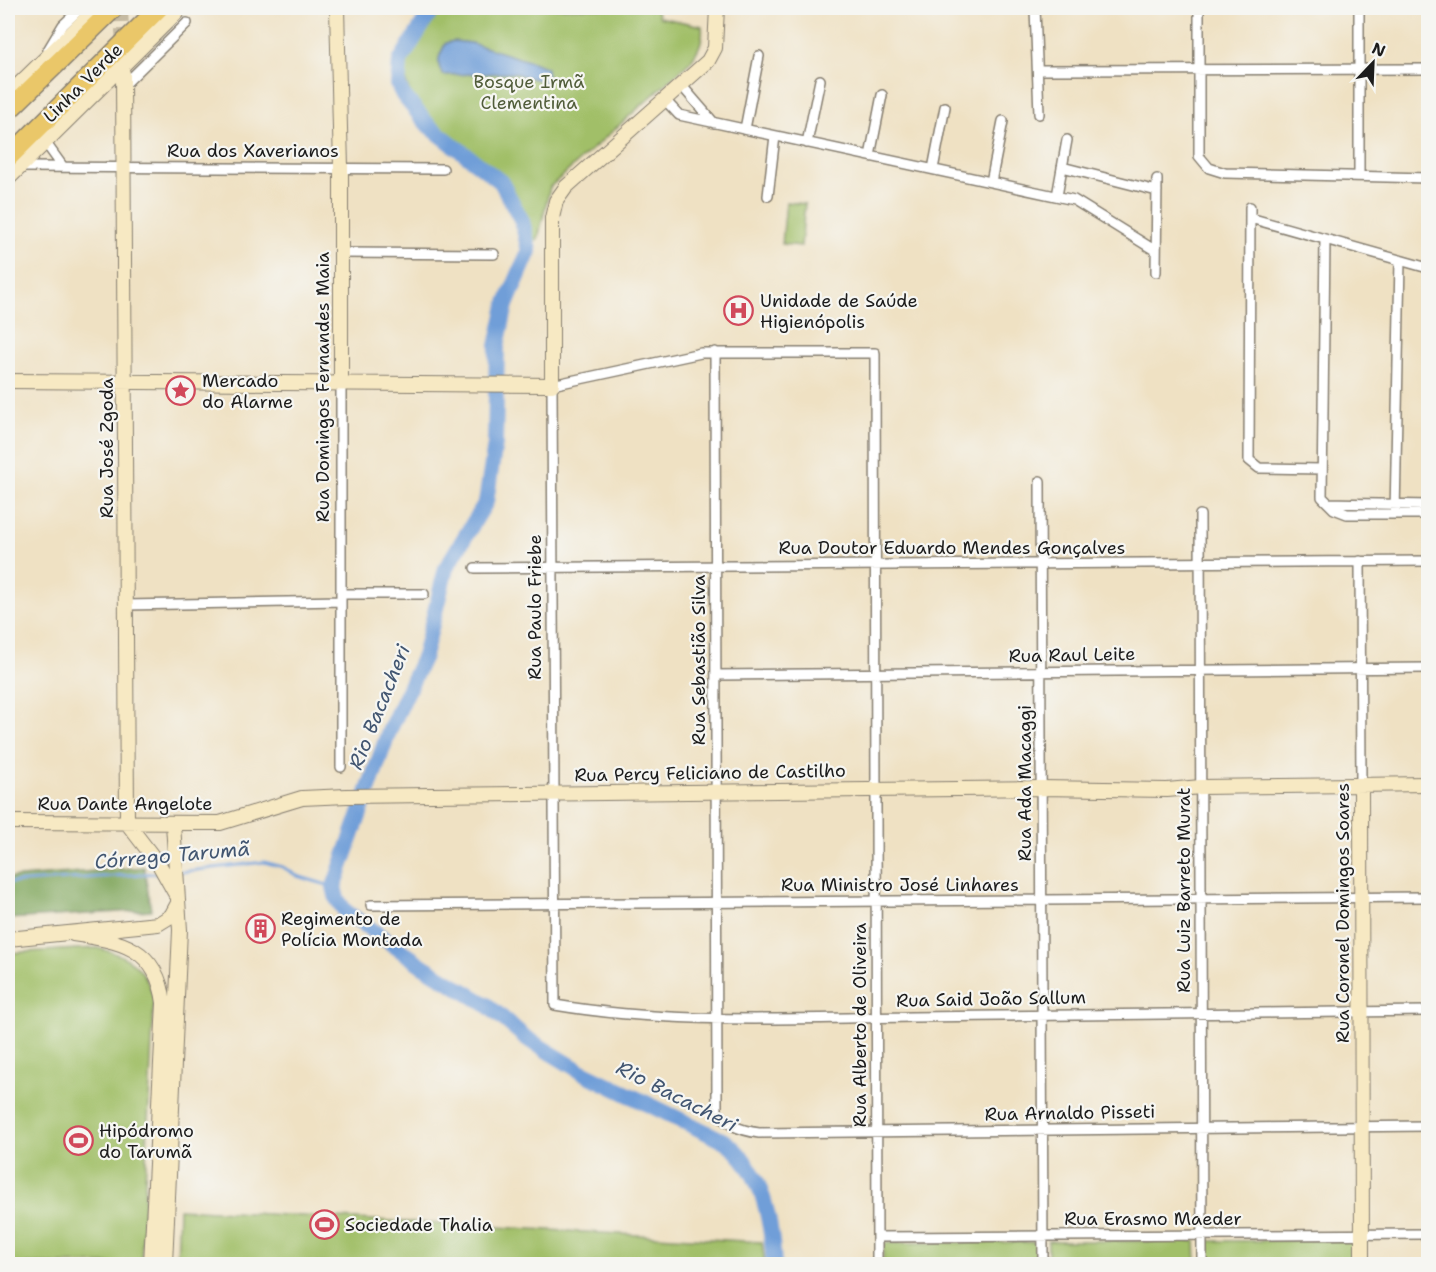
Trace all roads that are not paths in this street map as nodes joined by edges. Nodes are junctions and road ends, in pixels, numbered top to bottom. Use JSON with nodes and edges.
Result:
{"nodes":[{"id":1,"x":81,"y":8,"type":"edge"},
{"id":2,"x":97,"y":8,"type":"edge"},
{"id":3,"x":114,"y":8,"type":"edge"},
{"id":4,"x":159,"y":8,"type":"edge"},
{"id":5,"x":181,"y":8,"type":"edge"},
{"id":6,"x":337,"y":8,"type":"edge"},
{"id":7,"x":717,"y":8,"type":"edge"},
{"id":8,"x":1035,"y":8,"type":"edge"},
{"id":9,"x":1199,"y":8,"type":"edge"},
{"id":10,"x":1359,"y":8,"type":"edge"},
{"id":11,"x":187,"y":23,"type":"dead end"},
{"id":12,"x":759,"y":56,"type":"dead end"},
{"id":13,"x":42,"y":61,"type":"junction"},
{"id":14,"x":1359,"y":69,"type":"junction"},
{"id":15,"x":1428,"y":69,"type":"edge"},
{"id":16,"x":1039,"y":70,"type":"junction"},
{"id":17,"x":1199,"y":70,"type":"junction"},
{"id":18,"x":123,"y":80,"type":"joint"},
{"id":19,"x":819,"y":80,"type":"dead end"},
{"id":20,"x":682,"y":86,"type":"junction"},
{"id":21,"x":8,"y":95,"type":"edge"},
{"id":22,"x":882,"y":95,"type":"dead end"},
{"id":23,"x":665,"y":100,"type":"junction"},
{"id":24,"x":945,"y":107,"type":"dead end"},
{"id":25,"x":8,"y":111,"type":"edge"},
{"id":26,"x":1039,"y":114,"type":"dead end"},
{"id":27,"x":1003,"y":121,"type":"dead end"},
{"id":28,"x":714,"y":123,"type":"junction"},
{"id":29,"x":745,"y":129,"type":"junction"},
{"id":30,"x":775,"y":136,"type":"junction"},
{"id":31,"x":1067,"y":140,"type":"dead end"},
{"id":32,"x":45,"y":142,"type":"junction"},
{"id":33,"x":807,"y":143,"type":"junction"},
{"id":34,"x":870,"y":156,"type":"junction"},
{"id":35,"x":13,"y":163,"type":"edge"},
{"id":36,"x":63,"y":167,"type":"junction"},
{"id":37,"x":124,"y":167,"type":"junction"},
{"id":38,"x":1062,"y":167,"type":"junction"},
{"id":39,"x":341,"y":168,"type":"junction"},
{"id":40,"x":443,"y":169,"type":"dead end"},
{"id":41,"x":933,"y":170,"type":"junction"},
{"id":42,"x":1359,"y":176,"type":"junction"},
{"id":43,"x":1428,"y":178,"type":"edge"},
{"id":44,"x":8,"y":179,"type":"edge"},
{"id":45,"x":1158,"y":179,"type":"dead end"},
{"id":46,"x":991,"y":182,"type":"junction"},
{"id":47,"x":1157,"y":191,"type":"junction"},
{"id":48,"x":768,"y":196,"type":"dead end"},
{"id":49,"x":1057,"y":196,"type":"junction"},
{"id":50,"x":1250,"y":207,"type":"dead end"},
{"id":51,"x":1250,"y":218,"type":"junction"},
{"id":52,"x":1325,"y":239,"type":"junction"},
{"id":53,"x":1156,"y":251,"type":"junction"},
{"id":54,"x":341,"y":253,"type":"junction"},
{"id":55,"x":494,"y":254,"type":"dead end"},
{"id":56,"x":1400,"y":260,"type":"junction"},
{"id":57,"x":1428,"y":268,"type":"edge"},
{"id":58,"x":1156,"y":272,"type":"dead end"},
{"id":59,"x":715,"y":352,"type":"junction"},
{"id":60,"x":8,"y":381,"type":"edge"},
{"id":61,"x":125,"y":382,"type":"junction"},
{"id":62,"x":341,"y":383,"type":"junction"},
{"id":63,"x":552,"y":385,"type":"junction"},
{"id":64,"x":1321,"y":469,"type":"junction"},
{"id":65,"x":1040,"y":481,"type":"dead end"},
{"id":66,"x":1428,"y":505,"type":"edge"},
{"id":67,"x":1395,"y":509,"type":"junction"},
{"id":68,"x":1428,"y":514,"type":"edge"},
{"id":69,"x":1200,"y":515,"type":"dead end"},
{"id":70,"x":1360,"y":561,"type":"junction"},
{"id":71,"x":1428,"y":561,"type":"edge"},
{"id":72,"x":1200,"y":563,"type":"junction"},
{"id":73,"x":1040,"y":564,"type":"junction"},
{"id":74,"x":876,"y":565,"type":"junction"},
{"id":75,"x":716,"y":566,"type":"junction"},
{"id":76,"x":475,"y":568,"type":"dead end"},
{"id":77,"x":552,"y":568,"type":"junction"},
{"id":78,"x":424,"y":594,"type":"dead end"},
{"id":79,"x":341,"y":597,"type":"junction"},
{"id":80,"x":126,"y":605,"type":"junction"},
{"id":81,"x":1428,"y":668,"type":"edge"},
{"id":82,"x":1360,"y":669,"type":"junction"},
{"id":83,"x":1200,"y":670,"type":"junction"},
{"id":84,"x":1041,"y":672,"type":"junction"},
{"id":85,"x":876,"y":673,"type":"junction"},
{"id":86,"x":716,"y":675,"type":"junction"},
{"id":87,"x":341,"y":767,"type":"dead end"},
{"id":88,"x":1428,"y":784,"type":"edge"},
{"id":89,"x":1361,"y":785,"type":"junction"},
{"id":90,"x":1201,"y":787,"type":"junction"},
{"id":91,"x":1041,"y":788,"type":"junction"},
{"id":92,"x":876,"y":790,"type":"junction"},
{"id":93,"x":716,"y":791,"type":"junction"},
{"id":94,"x":554,"y":793,"type":"junction"},
{"id":95,"x":347,"y":796,"type":"joint"},
{"id":96,"x":8,"y":822,"type":"edge"},
{"id":97,"x":128,"y":823,"type":"junction"},
{"id":98,"x":173,"y":824,"type":"junction"},
{"id":99,"x":173,"y":882,"type":"junction"},
{"id":100,"x":1361,"y":897,"type":"junction"},
{"id":101,"x":1428,"y":897,"type":"edge"},
{"id":102,"x":1201,"y":899,"type":"junction"},
{"id":103,"x":1042,"y":900,"type":"junction"},
{"id":104,"x":178,"y":901,"type":"junction"},
{"id":105,"x":876,"y":901,"type":"junction"},
{"id":106,"x":717,"y":903,"type":"junction"},
{"id":107,"x":554,"y":904,"type":"junction"},
{"id":108,"x":371,"y":905,"type":"dead end"},
{"id":109,"x":73,"y":934,"type":"junction"},
{"id":110,"x":8,"y":939,"type":"edge"},
{"id":111,"x":555,"y":1005,"type":"joint"},
{"id":112,"x":1428,"y":1011,"type":"edge"},
{"id":113,"x":1362,"y":1012,"type":"junction"},
{"id":114,"x":1201,"y":1014,"type":"junction"},
{"id":115,"x":1042,"y":1016,"type":"junction"},
{"id":116,"x":876,"y":1017,"type":"junction"},
{"id":117,"x":717,"y":1019,"type":"junction"},
{"id":118,"x":717,"y":1112,"type":"joint"},
{"id":119,"x":1428,"y":1126,"type":"edge"},
{"id":120,"x":1362,"y":1127,"type":"junction"},
{"id":121,"x":1202,"y":1128,"type":"junction"},
{"id":122,"x":1043,"y":1130,"type":"junction"},
{"id":123,"x":876,"y":1131,"type":"junction"},
{"id":124,"x":1362,"y":1234,"type":"junction"},
{"id":125,"x":1428,"y":1234,"type":"edge"},
{"id":126,"x":1202,"y":1235,"type":"junction"},
{"id":127,"x":1043,"y":1236,"type":"junction"},
{"id":128,"x":877,"y":1237,"type":"junction"},
{"id":129,"x":151,"y":1264,"type":"edge"},
{"id":130,"x":165,"y":1264,"type":"edge"},
{"id":131,"x":877,"y":1264,"type":"edge"},
{"id":132,"x":1043,"y":1264,"type":"edge"},
{"id":133,"x":1202,"y":1264,"type":"edge"},
{"id":134,"x":1362,"y":1264,"type":"edge"}],
"edges":[{"from":1,"to":13,"type":"street"},
{"from":2,"to":13,"type":"street"},
{"from":3,"to":25,"type":"highway","name":"Linha Verde"},
{"from":4,"to":35,"type":"highway","name":"Linha Verde"},
{"from":5,"to":32,"type":"street"},
{"from":6,"to":39,"type":"street","name":"Rua Domingos Fernandes Maia"},
{"from":7,"to":20,"type":"street"},
{"from":8,"to":16,"type":"street"},
{"from":9,"to":17,"type":"street"},
{"from":10,"to":14,"type":"street"},
{"from":11,"to":18,"type":"street"},
{"from":12,"to":29,"type":"street"},
{"from":13,"to":21,"type":"street"},
{"from":14,"to":15,"type":"street"},
{"from":14,"to":17,"type":"street"},
{"from":14,"to":42,"type":"street"},
{"from":16,"to":17,"type":"street"},
{"from":16,"to":26,"type":"street"},
{"from":17,"to":42,"type":"street"},
{"from":18,"to":37,"type":"street","name":"Rua José Zgoda"},
{"from":19,"to":33,"type":"street"},
{"from":20,"to":23,"type":"street"},
{"from":20,"to":28,"type":"street"},
{"from":22,"to":34,"type":"street"},
{"from":23,"to":28,"type":"street"},
{"from":23,"to":63,"type":"street","name":"Rua Paulo Friebe"},
{"from":24,"to":41,"type":"street"},
{"from":27,"to":46,"type":"street"},
{"from":28,"to":29,"type":"street"},
{"from":29,"to":30,"type":"street"},
{"from":30,"to":33,"type":"street"},
{"from":30,"to":48,"type":"street"},
{"from":31,"to":38,"type":"street"},
{"from":32,"to":35,"type":"street"},
{"from":32,"to":36,"type":"street"},
{"from":33,"to":34,"type":"street"},
{"from":34,"to":41,"type":"street"},
{"from":35,"to":36,"type":"street","name":"Rua dos Xaverianos"},
{"from":35,"to":44,"type":"street"},
{"from":36,"to":37,"type":"street","name":"Rua dos Xaverianos"},
{"from":37,"to":39,"type":"street","name":"Rua dos Xaverianos"},
{"from":37,"to":61,"type":"street","name":"Rua José Zgoda"},
{"from":38,"to":47,"type":"street"},
{"from":38,"to":49,"type":"street"},
{"from":39,"to":40,"type":"street","name":"Rua dos Xaverianos"},
{"from":39,"to":54,"type":"street","name":"Rua Domingos Fernandes Maia"},
{"from":41,"to":46,"type":"street"},
{"from":42,"to":43,"type":"street"},
{"from":45,"to":47,"type":"street"},
{"from":46,"to":49,"type":"street"},
{"from":47,"to":53,"type":"street"},
{"from":49,"to":53,"type":"street"},
{"from":50,"to":51,"type":"street"},
{"from":51,"to":52,"type":"street"},
{"from":51,"to":64,"type":"street"},
{"from":52,"to":56,"type":"street"},
{"from":52,"to":64,"type":"street"},
{"from":53,"to":58,"type":"street"},
{"from":54,"to":55,"type":"street"},
{"from":54,"to":62,"type":"street","name":"Rua Domingos Fernandes Maia"},
{"from":56,"to":57,"type":"street"},
{"from":56,"to":67,"type":"street"},
{"from":59,"to":63,"type":"street"},
{"from":59,"to":74,"type":"street","name":"Rua Alberto de Oliveira"},
{"from":59,"to":75,"type":"street","name":"Rua Sebastião Silva"},
{"from":60,"to":61,"type":"street"},
{"from":61,"to":62,"type":"street"},
{"from":61,"to":80,"type":"street","name":"Rua José Zgoda"},
{"from":62,"to":63,"type":"street"},
{"from":62,"to":79,"type":"street","name":"Rua Domingos Fernandes Maia"},
{"from":63,"to":77,"type":"street","name":"Rua Paulo Friebe"},
{"from":64,"to":67,"type":"street"},
{"from":65,"to":73,"type":"street","name":"Rua Ada Macaggi"},
{"from":66,"to":67,"type":"street"},
{"from":67,"to":68,"type":"street"},
{"from":69,"to":72,"type":"street","name":"Rua Luiz Barreto Murat"},
{"from":70,"to":71,"type":"street","name":"Rua Doutor Eduardo Mendes Gonçalves"},
{"from":70,"to":72,"type":"street","name":"Rua Doutor Eduardo Mendes Gonçalves"},
{"from":70,"to":82,"type":"street","name":"Rua Coronel Domingos Soares"},
{"from":72,"to":73,"type":"street","name":"Rua Doutor Eduardo Mendes Gonçalves"},
{"from":72,"to":83,"type":"street","name":"Rua Luiz Barreto Murat"},
{"from":73,"to":74,"type":"street","name":"Rua Doutor Eduardo Mendes Gonçalves"},
{"from":73,"to":84,"type":"street","name":"Rua Ada Macaggi"},
{"from":74,"to":75,"type":"street","name":"Rua Doutor Eduardo Mendes Gonçalves"},
{"from":74,"to":85,"type":"street","name":"Rua Alberto de Oliveira"},
{"from":75,"to":77,"type":"street","name":"Rua Doutor Eduardo Mendes Gonçalves"},
{"from":75,"to":86,"type":"street","name":"Rua Sebastião Silva"},
{"from":76,"to":77,"type":"street","name":"Rua Doutor Eduardo Mendes Gonçalves"},
{"from":77,"to":94,"type":"street","name":"Rua Paulo Friebe"},
{"from":78,"to":79,"type":"street"},
{"from":79,"to":80,"type":"street"},
{"from":79,"to":87,"type":"street","name":"Rua Domingos Fernandes Maia"},
{"from":80,"to":97,"type":"street","name":"Rua José Zgoda"},
{"from":81,"to":82,"type":"street","name":"Rua Raul Leite"},
{"from":82,"to":83,"type":"street","name":"Rua Raul Leite"},
{"from":82,"to":89,"type":"street","name":"Rua Coronel Domingos Soares"},
{"from":83,"to":84,"type":"street","name":"Rua Raul Leite"},
{"from":83,"to":90,"type":"street","name":"Rua Luiz Barreto Murat"},
{"from":84,"to":85,"type":"street","name":"Rua Raul Leite"},
{"from":84,"to":91,"type":"street","name":"Rua Ada Macaggi"},
{"from":85,"to":86,"type":"street","name":"Rua Raul Leite"},
{"from":85,"to":92,"type":"street","name":"Rua Alberto de Oliveira"},
{"from":86,"to":93,"type":"street","name":"Rua Sebastião Silva"},
{"from":88,"to":89,"type":"street","name":"Rua Percy Feliciano de Castilho"},
{"from":89,"to":90,"type":"street","name":"Rua Percy Feliciano de Castilho"},
{"from":89,"to":100,"type":"street","name":"Rua Coronel Domingos Soares"},
{"from":90,"to":91,"type":"street","name":"Rua Percy Feliciano de Castilho"},
{"from":90,"to":102,"type":"street","name":"Rua Luiz Barreto Murat"},
{"from":91,"to":92,"type":"street","name":"Rua Percy Feliciano de Castilho"},
{"from":91,"to":103,"type":"street","name":"Rua Ada Macaggi"},
{"from":92,"to":93,"type":"street","name":"Rua Percy Feliciano de Castilho"},
{"from":92,"to":105,"type":"street","name":"Rua Alberto de Oliveira"},
{"from":93,"to":94,"type":"street","name":"Rua Percy Feliciano de Castilho"},
{"from":93,"to":106,"type":"street","name":"Rua Sebastião Silva"},
{"from":94,"to":95,"type":"street","name":"Rua Percy Feliciano de Castilho"},
{"from":94,"to":107,"type":"street","name":"Rua Paulo Friebe"},
{"from":95,"to":98,"type":"street","name":"Rua Dante Angelote"},
{"from":96,"to":97,"type":"street","name":"Rua Dante Angelote"},
{"from":97,"to":98,"type":"street","name":"Rua Dante Angelote"},
{"from":97,"to":99,"type":"street"},
{"from":98,"to":99,"type":"street"},
{"from":99,"to":104,"type":"street"},
{"from":100,"to":101,"type":"street","name":"Rua Ministro José Linhares"},
{"from":100,"to":102,"type":"street","name":"Rua Ministro José Linhares"},
{"from":100,"to":113,"type":"street","name":"Rua Coronel Domingos Soares"},
{"from":102,"to":103,"type":"street","name":"Rua Ministro José Linhares"},
{"from":102,"to":114,"type":"street","name":"Rua Luiz Barreto Murat"},
{"from":103,"to":105,"type":"street","name":"Rua Ministro José Linhares"},
{"from":103,"to":115,"type":"street","name":"Rua Ada Macaggi"},
{"from":104,"to":109,"type":"street"},
{"from":104,"to":130,"type":"street"},
{"from":105,"to":106,"type":"street","name":"Rua Ministro José Linhares"},
{"from":105,"to":116,"type":"street","name":"Rua Alberto de Oliveira"},
{"from":106,"to":107,"type":"street","name":"Rua Ministro José Linhares"},
{"from":106,"to":117,"type":"street","name":"Rua Sebastião Silva"},
{"from":107,"to":108,"type":"street","name":"Rua Ministro José Linhares"},
{"from":107,"to":111,"type":"street","name":"Rua Paulo Friebe"},
{"from":109,"to":110,"type":"street"},
{"from":109,"to":129,"type":"street"},
{"from":111,"to":117,"type":"street","name":"Rua Said João Sallum"},
{"from":112,"to":113,"type":"street","name":"Rua Said João Sallum"},
{"from":113,"to":114,"type":"street","name":"Rua Said João Sallum"},
{"from":113,"to":120,"type":"street","name":"Rua Coronel Domingos Soares"},
{"from":114,"to":115,"type":"street","name":"Rua Said João Sallum"},
{"from":114,"to":121,"type":"street","name":"Rua Luiz Barreto Murat"},
{"from":115,"to":116,"type":"street","name":"Rua Said João Sallum"},
{"from":115,"to":122,"type":"street","name":"Rua Ada Macaggi"},
{"from":116,"to":117,"type":"street","name":"Rua Said João Sallum"},
{"from":116,"to":123,"type":"street","name":"Rua Alberto de Oliveira"},
{"from":117,"to":118,"type":"street","name":"Rua Sebastião Silva"},
{"from":118,"to":123,"type":"street","name":"Rua Arnaldo Pisseti"},
{"from":119,"to":120,"type":"street","name":"Rua Arnaldo Pisseti"},
{"from":120,"to":121,"type":"street","name":"Rua Arnaldo Pisseti"},
{"from":120,"to":124,"type":"street","name":"Rua Coronel Domingos Soares"},
{"from":121,"to":122,"type":"street","name":"Rua Arnaldo Pisseti"},
{"from":121,"to":126,"type":"street","name":"Rua Luiz Barreto Murat"},
{"from":122,"to":123,"type":"street","name":"Rua Arnaldo Pisseti"},
{"from":122,"to":127,"type":"street","name":"Rua Ada Macaggi"},
{"from":123,"to":128,"type":"street","name":"Rua Alberto de Oliveira"},
{"from":124,"to":125,"type":"street","name":"Rua Erasmo Maeder"},
{"from":124,"to":126,"type":"street","name":"Rua Erasmo Maeder"},
{"from":124,"to":134,"type":"street","name":"Rua Coronel Domingos Soares"},
{"from":126,"to":127,"type":"street","name":"Rua Erasmo Maeder"},
{"from":126,"to":133,"type":"street","name":"Rua Luiz Barreto Murat"},
{"from":127,"to":128,"type":"street","name":"Rua Erasmo Maeder"},
{"from":127,"to":132,"type":"street","name":"Rua Ada Macaggi"},
{"from":128,"to":131,"type":"street","name":"Rua Alberto de Oliveira"}]}
